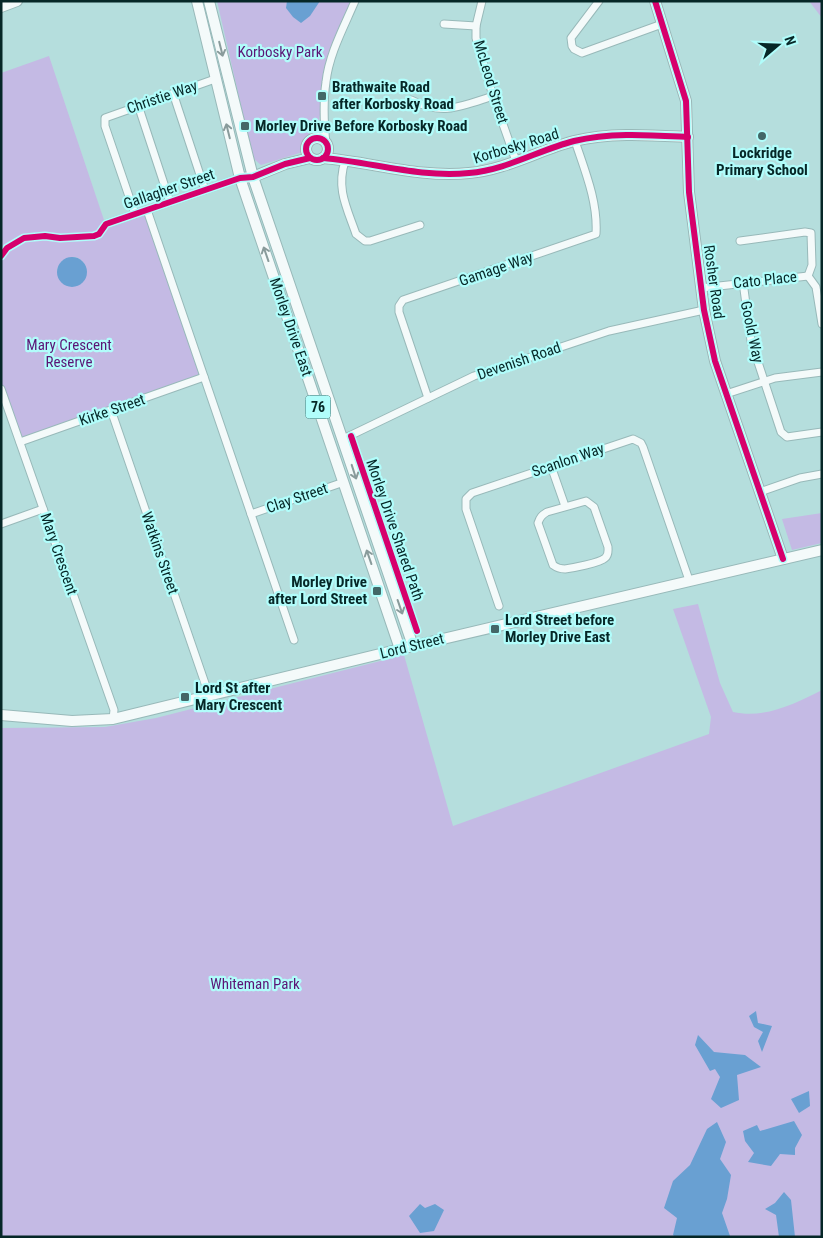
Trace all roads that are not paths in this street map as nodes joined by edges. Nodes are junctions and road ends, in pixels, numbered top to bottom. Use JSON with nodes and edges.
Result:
{"nodes":[{"id":1,"x":17,"y":1,"type":"edge"},
{"id":2,"x":197,"y":1,"type":"edge"},
{"id":3,"x":209,"y":1,"type":"edge"},
{"id":4,"x":355,"y":1,"type":"edge"},
{"id":5,"x":482,"y":1,"type":"edge"},
{"id":6,"x":599,"y":1,"type":"edge"},
{"id":7,"x":654,"y":1,"type":"edge"},
{"id":8,"x":1,"y":7,"type":"edge"},
{"id":9,"x":444,"y":24,"type":"dead end"},
{"id":10,"x":662,"y":24,"type":"junction"},
{"id":11,"x":476,"y":26,"type":"junction"},
{"id":12,"x":215,"y":79,"type":"junction"},
{"id":13,"x":173,"y":93,"type":"junction"},
{"id":14,"x":494,"y":96,"type":"junction"},
{"id":15,"x":411,"y":100,"type":"dead end"},
{"id":16,"x":138,"y":105,"type":"junction"},
{"id":17,"x":688,"y":137,"type":"junction"},
{"id":18,"x":574,"y":141,"type":"junction"},
{"id":19,"x":324,"y":143,"type":"junction"},
{"id":20,"x":308,"y":155,"type":"junction"},
{"id":21,"x":323,"y":158,"type":"junction"},
{"id":22,"x":343,"y":160,"type":"junction"},
{"id":23,"x":516,"y":161,"type":"junction"},
{"id":24,"x":252,"y":174,"type":"junction"},
{"id":25,"x":240,"y":178,"type":"junction"},
{"id":26,"x":205,"y":190,"type":"junction"},
{"id":27,"x":170,"y":202,"type":"junction"},
{"id":28,"x":147,"y":210,"type":"junction"},
{"id":29,"x":135,"y":214,"type":"junction"},
{"id":30,"x":106,"y":224,"type":"dead end"},
{"id":31,"x":420,"y":225,"type":"dead end"},
{"id":32,"x":740,"y":241,"type":"dead end"},
{"id":33,"x":808,"y":276,"type":"junction"},
{"id":34,"x":743,"y":282,"type":"junction"},
{"id":35,"x":701,"y":288,"type":"junction"},
{"id":36,"x":704,"y":310,"type":"junction"},
{"id":37,"x":822,"y":324,"type":"edge"},
{"id":38,"x":822,"y":372,"type":"edge"},
{"id":39,"x":204,"y":377,"type":"junction"},
{"id":40,"x":764,"y":381,"type":"junction"},
{"id":41,"x":1,"y":389,"type":"edge"},
{"id":42,"x":726,"y":394,"type":"junction"},
{"id":43,"x":428,"y":398,"type":"junction"},
{"id":44,"x":111,"y":410,"type":"junction"},
{"id":45,"x":822,"y":432,"type":"edge"},
{"id":46,"x":343,"y":439,"type":"junction"},
{"id":47,"x":20,"y":442,"type":"junction"},
{"id":48,"x":551,"y":466,"type":"junction"},
{"id":49,"x":822,"y":474,"type":"edge"},
{"id":50,"x":344,"y":482,"type":"junction"},
{"id":51,"x":760,"y":492,"type":"junction"},
{"id":52,"x":565,"y":506,"type":"junction"},
{"id":53,"x":43,"y":509,"type":"junction"},
{"id":54,"x":251,"y":514,"type":"junction"},
{"id":55,"x":1,"y":524,"type":"edge"},
{"id":56,"x":822,"y":550,"type":"edge"},
{"id":57,"x":783,"y":559,"type":"junction"},
{"id":58,"x":689,"y":580,"type":"junction"},
{"id":59,"x":500,"y":606,"type":"dead end"},
{"id":60,"x":294,"y":640,"type":"dead end"},
{"id":61,"x":413,"y":646,"type":"junction"},
{"id":62,"x":400,"y":649,"type":"junction"},
{"id":63,"x":209,"y":695,"type":"junction"},
{"id":64,"x":1,"y":715,"type":"edge"},
{"id":65,"x":113,"y":720,"type":"junction"}],
"edges":[{"from":1,"to":8,"type":"main road"},
{"from":2,"to":12,"type":"main road","name":"Morley Drive East","number":"76"},
{"from":3,"to":24,"type":"main road","name":"Morley Drive East","number":"76","one_way":true},
{"from":4,"to":19,"type":"street"},
{"from":5,"to":11,"type":"street","name":"McLeod Street"},
{"from":6,"to":10,"type":"street"},
{"from":7,"to":10,"type":"main road","name":"Rosher Road"},
{"from":9,"to":11,"type":"street"},
{"from":10,"to":17,"type":"main road","name":"Rosher Road"},
{"from":11,"to":14,"type":"street","name":"McLeod Street"},
{"from":12,"to":13,"type":"street","name":"Christie Way"},
{"from":25,"to":12,"type":"main road","name":"Morley Drive East","number":"76","one_way":true},
{"from":13,"to":16,"type":"street","name":"Christie Way"},
{"from":13,"to":26,"type":"street"},
{"from":14,"to":15,"type":"street"},
{"from":14,"to":23,"type":"street","name":"McLeod Street"},
{"from":16,"to":27,"type":"street"},
{"from":16,"to":29,"type":"street","name":"Christie Way"},
{"from":17,"to":18,"type":"main road","name":"Korbosky Road"},
{"from":17,"to":35,"type":"main road","name":"Rosher Road"},
{"from":18,"to":23,"type":"main road","name":"Korbosky Road"},
{"from":18,"to":43,"type":"street","name":"Gamage Way"},
{"from":19,"to":20,"type":"main road"},
{"from":19,"to":21,"type":"main road"},
{"from":19,"to":22,"type":"main road"},
{"from":20,"to":21,"type":"main road"},
{"from":20,"to":24,"type":"main road"},
{"from":21,"to":22,"type":"main road","name":"Korbosky Road"},
{"from":22,"to":23,"type":"main road","name":"Korbosky Road"},
{"from":22,"to":31,"type":"street"},
{"from":24,"to":25,"type":"main road"},
{"from":24,"to":46,"type":"main road","name":"Morley Drive East","number":"76"},
{"from":25,"to":26,"type":"street","name":"Gallagher Street"},
{"from":50,"to":25,"type":"main road","name":"Morley Drive East","number":"76","one_way":true},
{"from":26,"to":27,"type":"street","name":"Gallagher Street"},
{"from":27,"to":28,"type":"street","name":"Gallagher Street"},
{"from":28,"to":29,"type":"street","name":"Gallagher Street"},
{"from":28,"to":39,"type":"street","name":"Gallagher Street"},
{"from":29,"to":30,"type":"street","name":"Gallagher Street"},
{"from":32,"to":33,"type":"street"},
{"from":33,"to":34,"type":"street","name":"Cato Place"},
{"from":33,"to":37,"type":"street","name":"Cato Place"},
{"from":34,"to":35,"type":"street","name":"Cato Place"},
{"from":34,"to":40,"type":"street","name":"Goold Way"},
{"from":35,"to":36,"type":"main road","name":"Rosher Road"},
{"from":36,"to":42,"type":"main road","name":"Rosher Road"},
{"from":36,"to":43,"type":"street","name":"Devenish Road"},
{"from":38,"to":40,"type":"street"},
{"from":39,"to":44,"type":"street","name":"Kirke Street"},
{"from":39,"to":54,"type":"street","name":"Gallagher Street"},
{"from":40,"to":42,"type":"street"},
{"from":40,"to":45,"type":"street","name":"Goold Way"},
{"from":41,"to":47,"type":"street","name":"Mary Crescent"},
{"from":42,"to":51,"type":"main road","name":"Rosher Road"},
{"from":43,"to":46,"type":"street","name":"Devenish Road"},
{"from":44,"to":47,"type":"street","name":"Kirke Street"},
{"from":44,"to":63,"type":"street","name":"Watkins Street"},
{"from":46,"to":61,"type":"main road","name":"Morley Drive East","number":"76","one_way":true},
{"from":47,"to":53,"type":"street","name":"Mary Crescent"},
{"from":48,"to":52,"type":"street"},
{"from":48,"to":58,"type":"street","name":"Scanlon Way"},
{"from":48,"to":59,"type":"street","name":"Scanlon Way"},
{"from":49,"to":51,"type":"street"},
{"from":50,"to":54,"type":"street","name":"Clay Street"},
{"from":62,"to":50,"type":"main road","name":"Morley Drive East","number":"76","one_way":true},
{"from":51,"to":57,"type":"main road","name":"Rosher Road"},
{"from":52,"to":52,"type":"street"},
{"from":53,"to":55,"type":"street"},
{"from":53,"to":65,"type":"street","name":"Mary Crescent"},
{"from":54,"to":60,"type":"street","name":"Gallagher Street"},
{"from":56,"to":57,"type":"main road","name":"Lord Street"},
{"from":57,"to":58,"type":"main road","name":"Lord Street"},
{"from":58,"to":61,"type":"main road","name":"Lord Street"},
{"from":61,"to":62,"type":"main road","name":"Lord Street"},
{"from":62,"to":63,"type":"main road","name":"Lord Street"},
{"from":63,"to":65,"type":"main road","name":"Lord Street"},
{"from":64,"to":65,"type":"main road","name":"Lord Street"}]}
